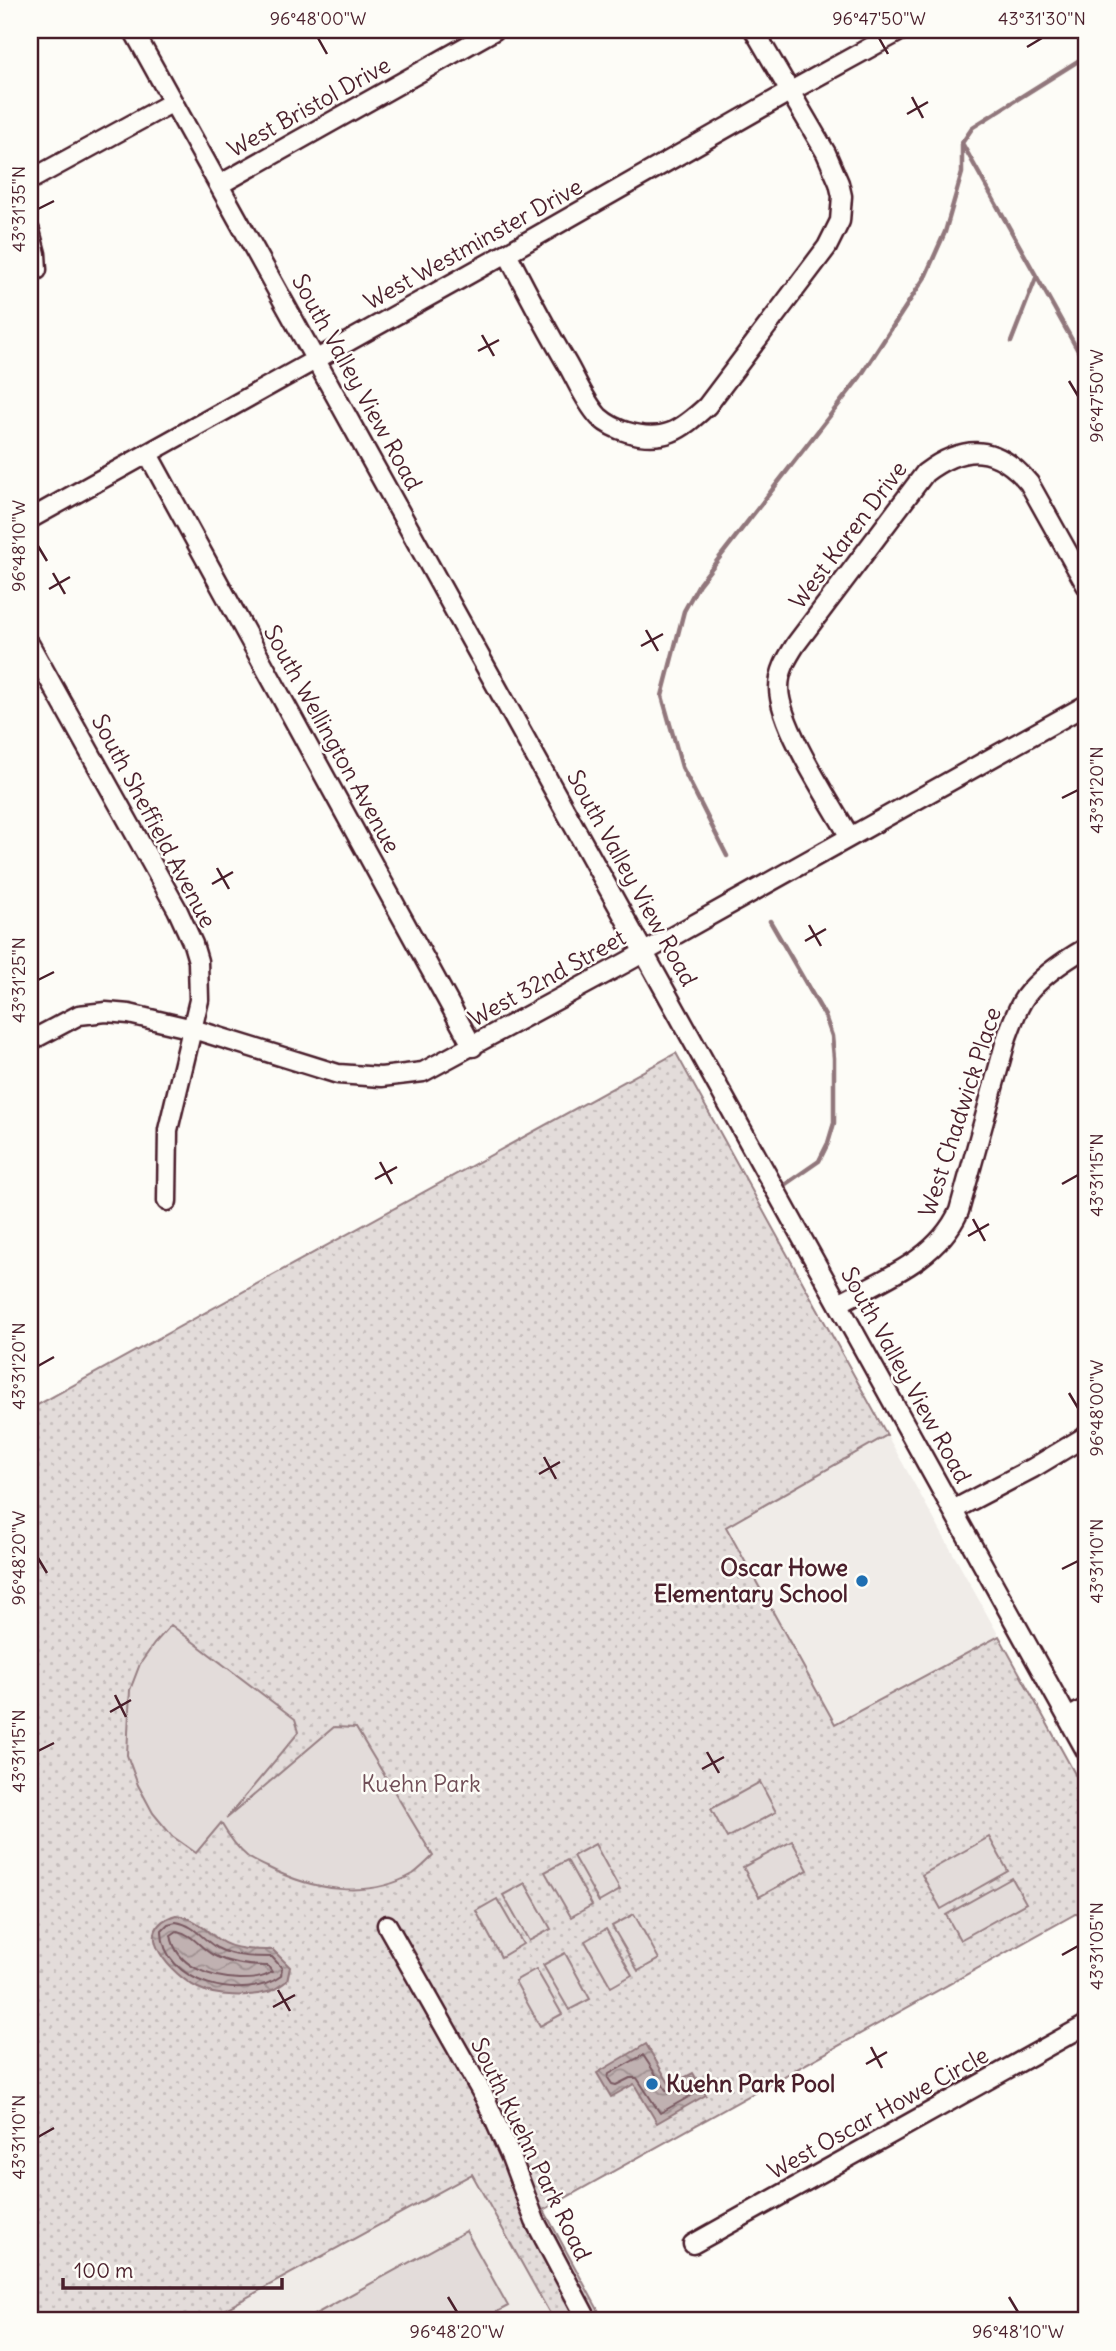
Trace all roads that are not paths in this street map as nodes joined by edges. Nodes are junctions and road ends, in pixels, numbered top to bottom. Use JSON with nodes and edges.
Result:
{"nodes":[{"id":1,"x":134,"y":30,"type":"edge"},
{"id":2,"x":495,"y":30,"type":"edge"},
{"id":3,"x":754,"y":30,"type":"edge"},
{"id":4,"x":902,"y":30,"type":"edge"},
{"id":5,"x":789,"y":92,"type":"junction"},
{"id":6,"x":173,"y":102,"type":"junction"},
{"id":7,"x":30,"y":180,"type":"edge"},
{"id":8,"x":219,"y":186,"type":"junction"},
{"id":9,"x":30,"y":230,"type":"edge"},
{"id":10,"x":508,"y":253,"type":"junction"},
{"id":11,"x":37,"y":270,"type":"dead end"},
{"id":12,"x":316,"y":360,"type":"junction"},
{"id":13,"x":148,"y":454,"type":"junction"},
{"id":14,"x":30,"y":519,"type":"edge"},
{"id":15,"x":1086,"y":585,"type":"edge"},
{"id":16,"x":30,"y":645,"type":"edge"},
{"id":17,"x":1086,"y":705,"type":"edge"},
{"id":18,"x":850,"y":837,"type":"junction"},
{"id":19,"x":1086,"y":948,"type":"edge"},
{"id":20,"x":645,"y":952,"type":"junction"},
{"id":21,"x":193,"y":1029,"type":"junction"},
{"id":22,"x":30,"y":1041,"type":"edge"},
{"id":23,"x":473,"y":1047,"type":"junction"},
{"id":24,"x":167,"y":1201,"type":"dead end"},
{"id":25,"x":839,"y":1303,"type":"junction"},
{"id":26,"x":1086,"y":1436,"type":"edge"},
{"id":27,"x":953,"y":1510,"type":"junction"},
{"id":28,"x":1086,"y":1708,"type":"edge"},
{"id":29,"x":1068,"y":1718,"type":"junction"},
{"id":30,"x":1086,"y":1751,"type":"edge"},
{"id":31,"x":387,"y":1925,"type":"dead end"},
{"id":32,"x":1086,"y":2025,"type":"edge"},
{"id":33,"x":693,"y":2244,"type":"dead end"},
{"id":34,"x":588,"y":2321,"type":"edge"}],
"edges":[{"from":1,"to":6,"type":"street","name":"South Valley View Road"},
{"from":2,"to":8,"type":"street","name":"West Bristol Drive"},
{"from":3,"to":5,"type":"street"},
{"from":4,"to":5,"type":"street","name":"West Westminster Drive"},
{"from":5,"to":10,"type":"street","name":"West Westminster Drive"},
{"from":5,"to":10,"type":"street"},
{"from":6,"to":7,"type":"street"},
{"from":6,"to":8,"type":"street","name":"South Valley View Road"},
{"from":8,"to":12,"type":"street","name":"South Valley View Road"},
{"from":9,"to":11,"type":"street"},
{"from":10,"to":12,"type":"street","name":"West Westminster Drive"},
{"from":12,"to":13,"type":"street","name":"West Westminster Drive"},
{"from":12,"to":20,"type":"street","name":"South Valley View Road"},
{"from":13,"to":14,"type":"street","name":"West Westminster Drive"},
{"from":13,"to":23,"type":"street","name":"South Wellington Avenue"},
{"from":15,"to":18,"type":"street","name":"West Karen Drive"},
{"from":16,"to":21,"type":"street","name":"South Sheffield Avenue"},
{"from":17,"to":18,"type":"street","name":"West 32nd Street"},
{"from":18,"to":20,"type":"street","name":"West 32nd Street"},
{"from":19,"to":25,"type":"street","name":"West Chadwick Place"},
{"from":20,"to":23,"type":"street","name":"West 32nd Street"},
{"from":20,"to":25,"type":"street","name":"South Valley View Road"},
{"from":21,"to":22,"type":"street","name":"West 32nd Street"},
{"from":21,"to":23,"type":"street","name":"West 32nd Street"},
{"from":21,"to":24,"type":"street","name":"South Sheffield Avenue"},
{"from":25,"to":27,"type":"street","name":"South Valley View Road"},
{"from":26,"to":27,"type":"street"},
{"from":27,"to":29,"type":"street","name":"South Valley View Road"},
{"from":28,"to":29,"type":"street"},
{"from":29,"to":30,"type":"street","name":"South Valley View Road"},
{"from":31,"to":34,"type":"street","name":"South Kuehn Park Road"},
{"from":32,"to":33,"type":"street","name":"West Oscar Howe Circle"}]}
